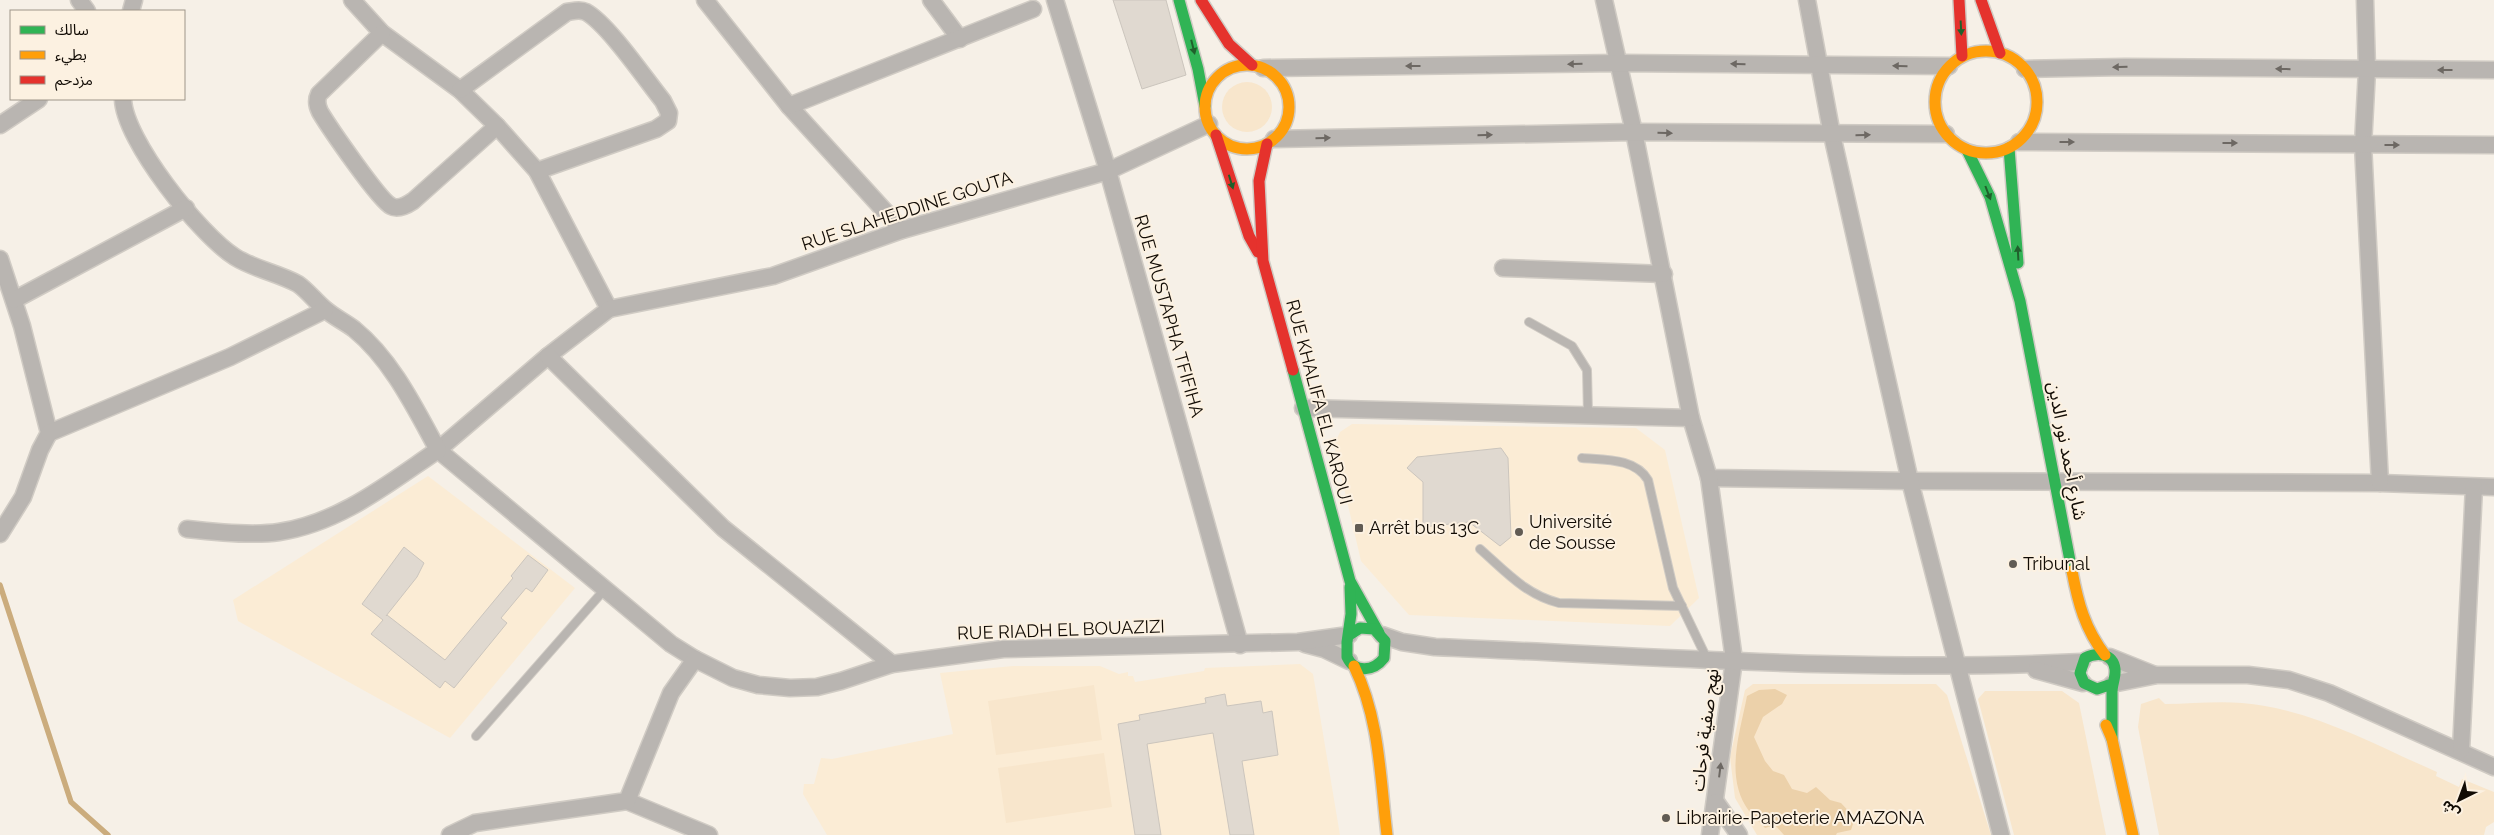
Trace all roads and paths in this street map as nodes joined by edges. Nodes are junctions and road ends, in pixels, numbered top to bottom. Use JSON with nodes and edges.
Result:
{"nodes":[{"id":1,"x":352,"y":0,"type":"edge"},
{"id":2,"x":705,"y":0,"type":"edge"},
{"id":3,"x":931,"y":0,"type":"edge"},
{"id":4,"x":1055,"y":0,"type":"edge"},
{"id":5,"x":1179,"y":0,"type":"edge"},
{"id":6,"x":1202,"y":0,"type":"edge"},
{"id":7,"x":1604,"y":0,"type":"edge"},
{"id":8,"x":1807,"y":0,"type":"edge"},
{"id":9,"x":1958,"y":0,"type":"edge"},
{"id":10,"x":1981,"y":0,"type":"edge"},
{"id":11,"x":2365,"y":0,"type":"edge"},
{"id":12,"x":1033,"y":9,"type":"dead end"},
{"id":13,"x":382,"y":33,"type":"junction"},
{"id":14,"x":960,"y":39,"type":"junction"},
{"id":15,"x":2000,"y":52,"type":"junction"},
{"id":16,"x":1955,"y":61,"type":"junction"},
{"id":17,"x":1619,"y":63,"type":"junction"},
{"id":18,"x":1819,"y":65,"type":"junction"},
{"id":19,"x":1257,"y":66,"type":"junction"},
{"id":20,"x":2025,"y":69,"type":"junction"},
{"id":21,"x":2367,"y":70,"type":"junction"},
{"id":22,"x":2494,"y":70,"type":"edge"},
{"id":23,"x":460,"y":90,"type":"junction"},
{"id":24,"x":37,"y":100,"type":"edge"},
{"id":25,"x":123,"y":100,"type":"edge"},
{"id":26,"x":788,"y":106,"type":"junction"},
{"id":27,"x":1205,"y":106,"type":"junction"},
{"id":28,"x":0,"y":124,"type":"edge"},
{"id":29,"x":497,"y":126,"type":"junction"},
{"id":30,"x":1213,"y":130,"type":"junction"},
{"id":31,"x":1634,"y":132,"type":"junction"},
{"id":32,"x":1946,"y":134,"type":"junction"},
{"id":33,"x":1832,"y":135,"type":"junction"},
{"id":34,"x":1271,"y":142,"type":"junction"},
{"id":35,"x":2014,"y":145,"type":"junction"},
{"id":36,"x":2363,"y":145,"type":"junction"},
{"id":37,"x":2494,"y":145,"type":"edge"},
{"id":38,"x":1967,"y":150,"type":"junction"},
{"id":39,"x":537,"y":171,"type":"junction"},
{"id":40,"x":1108,"y":171,"type":"junction"},
{"id":41,"x":186,"y":208,"type":"junction"},
{"id":42,"x":902,"y":230,"type":"junction"},
{"id":43,"x":1263,"y":261,"type":"junction"},
{"id":44,"x":1503,"y":268,"type":"dead end"},
{"id":45,"x":2,"y":269,"type":"edge"},
{"id":46,"x":1664,"y":274,"type":"junction"},
{"id":47,"x":14,"y":300,"type":"junction"},
{"id":48,"x":2020,"y":302,"type":"junction"},
{"id":49,"x":609,"y":309,"type":"junction"},
{"id":50,"x":325,"y":310,"type":"junction"},
{"id":51,"x":1529,"y":322,"type":"dead end"},
{"id":52,"x":548,"y":356,"type":"junction"},
{"id":53,"x":1303,"y":408,"type":"junction"},
{"id":54,"x":1588,"y":414,"type":"junction"},
{"id":55,"x":1691,"y":418,"type":"junction"},
{"id":56,"x":49,"y":433,"type":"junction"},
{"id":57,"x":438,"y":450,"type":"junction"},
{"id":58,"x":1582,"y":458,"type":"dead end"},
{"id":59,"x":1708,"y":478,"type":"junction"},
{"id":60,"x":2055,"y":480,"type":"junction"},
{"id":61,"x":1910,"y":482,"type":"junction"},
{"id":62,"x":2380,"y":482,"type":"junction"},
{"id":63,"x":2494,"y":486,"type":"edge"},
{"id":64,"x":2474,"y":487,"type":"junction"},
{"id":65,"x":187,"y":529,"type":"dead end"},
{"id":66,"x":0,"y":534,"type":"edge"},
{"id":67,"x":1480,"y":549,"type":"dead end"},
{"id":68,"x":1350,"y":581,"type":"junction"},
{"id":69,"x":605,"y":589,"type":"junction"},
{"id":70,"x":1682,"y":606,"type":"junction"},
{"id":71,"x":2079,"y":607,"type":"junction"},
{"id":72,"x":1381,"y":634,"type":"junction"},
{"id":73,"x":1348,"y":635,"type":"junction"},
{"id":74,"x":1298,"y":642,"type":"junction"},
{"id":75,"x":1240,"y":645,"type":"junction"},
{"id":76,"x":1435,"y":647,"type":"junction"},
{"id":77,"x":2108,"y":656,"type":"junction"},
{"id":78,"x":694,"y":658,"type":"junction"},
{"id":79,"x":1384,"y":658,"type":"junction"},
{"id":80,"x":1707,"y":658,"type":"junction"},
{"id":81,"x":1734,"y":660,"type":"junction"},
{"id":82,"x":2082,"y":662,"type":"junction"},
{"id":83,"x":892,"y":664,"type":"junction"},
{"id":84,"x":1352,"y":664,"type":"junction"},
{"id":85,"x":1958,"y":666,"type":"junction"},
{"id":86,"x":2019,"y":666,"type":"junction"},
{"id":87,"x":2158,"y":675,"type":"junction"},
{"id":88,"x":2084,"y":683,"type":"junction"},
{"id":89,"x":2112,"y":684,"type":"junction"},
{"id":90,"x":2094,"y":700,"type":"dead end"},
{"id":91,"x":2102,"y":715,"type":"dead end"},
{"id":92,"x":1374,"y":716,"type":"junction"},
{"id":93,"x":476,"y":736,"type":"dead end"},
{"id":94,"x":2112,"y":738,"type":"junction"},
{"id":95,"x":2460,"y":750,"type":"junction"},
{"id":96,"x":2494,"y":767,"type":"edge"},
{"id":97,"x":627,"y":801,"type":"junction"},
{"id":98,"x":1716,"y":802,"type":"junction"},
{"id":99,"x":450,"y":835,"type":"edge"},
{"id":100,"x":709,"y":835,"type":"edge"},
{"id":101,"x":1388,"y":835,"type":"edge"},
{"id":102,"x":1710,"y":835,"type":"edge"},
{"id":103,"x":1739,"y":835,"type":"edge"},
{"id":104,"x":2001,"y":835,"type":"edge"},
{"id":105,"x":2133,"y":835,"type":"edge"}],
"edges":[{"from":1,"to":13,"type":"street"},
{"from":2,"to":26,"type":"street"},
{"from":3,"to":14,"type":"street"},
{"from":4,"to":40,"type":"street","name":"RUE MUSTAPHA TFIFIHA"},
{"from":5,"to":27,"type":"main road","one_way":true},
{"from":6,"to":19,"type":"main road"},
{"from":7,"to":17,"type":"street","name":"نهج صفية فرحات"},
{"from":8,"to":18,"type":"street"},
{"from":9,"to":16,"type":"main road","one_way":true},
{"from":10,"to":15,"type":"main road"},
{"from":11,"to":21,"type":"street"},
{"from":12,"to":14,"type":"street"},
{"from":13,"to":23,"type":"street"},
{"from":13,"to":29,"type":"street"},
{"from":14,"to":26,"type":"street"},
{"from":15,"to":16,"type":"main road"},
{"from":15,"to":20,"type":"main road"},
{"from":16,"to":18,"type":"street","one_way":true},
{"from":16,"to":32,"type":"main road"},
{"from":18,"to":17,"type":"street","one_way":true},
{"from":17,"to":19,"type":"street","one_way":true},
{"from":17,"to":31,"type":"street","name":"نهج صفية فرحات"},
{"from":18,"to":33,"type":"street"},
{"from":19,"to":27,"type":"main road"},
{"from":19,"to":34,"type":"main road"},
{"from":21,"to":20,"type":"street","one_way":true},
{"from":20,"to":35,"type":"main road"},
{"from":22,"to":21,"type":"street","one_way":true},
{"from":21,"to":36,"type":"street"},
{"from":23,"to":29,"type":"street"},
{"from":23,"to":39,"type":"street"},
{"from":24,"to":28,"type":"street"},
{"from":25,"to":41,"type":"street"},
{"from":26,"to":42,"type":"street"},
{"from":27,"to":30,"type":"main road"},
{"from":29,"to":39,"type":"street"},
{"from":30,"to":34,"type":"main road"},
{"from":30,"to":40,"type":"street","name":"RUE SLAHEDDINE GOUTA"},
{"from":30,"to":43,"type":"main road","name":"RUE KHALIFA EL KAROUI","one_way":true},
{"from":31,"to":33,"type":"street","one_way":true},
{"from":34,"to":31,"type":"street","one_way":true},
{"from":31,"to":46,"type":"street","name":"نهج صفية فرحات"},
{"from":33,"to":32,"type":"street","one_way":true},
{"from":32,"to":38,"type":"main road"},
{"from":33,"to":61,"type":"street"},
{"from":34,"to":43,"type":"main road","name":"RUE KHALIFA EL KAROUI"},
{"from":35,"to":36,"type":"street","one_way":true},
{"from":35,"to":38,"type":"main road"},
{"from":48,"to":35,"type":"main road","one_way":true},
{"from":36,"to":37,"type":"street","one_way":true},
{"from":36,"to":62,"type":"street"},
{"from":38,"to":48,"type":"main road","one_way":true},
{"from":39,"to":49,"type":"street"},
{"from":40,"to":42,"type":"street","name":"RUE SLAHEDDINE GOUTA"},
{"from":40,"to":75,"type":"street","name":"RUE MUSTAPHA TFIFIHA"},
{"from":41,"to":47,"type":"street"},
{"from":41,"to":50,"type":"street"},
{"from":42,"to":49,"type":"street","name":"RUE SLAHEDDINE GOUTA"},
{"from":43,"to":53,"type":"main road","name":"RUE KHALIFA EL KAROUI"},
{"from":44,"to":46,"type":"street"},
{"from":45,"to":47,"type":"street"},
{"from":46,"to":55,"type":"street","name":"نهج صفية فرحات"},
{"from":47,"to":56,"type":"street"},
{"from":48,"to":60,"type":"main road","name":"شارع أحمد نور الدين"},
{"from":49,"to":52,"type":"street"},
{"from":50,"to":56,"type":"street"},
{"from":50,"to":57,"type":"street"},
{"from":51,"to":54,"type":"lane"},
{"from":52,"to":57,"type":"street"},
{"from":52,"to":83,"type":"street"},
{"from":53,"to":54,"type":"street"},
{"from":53,"to":68,"type":"main road","name":"RUE KHALIFA EL KAROUI"},
{"from":54,"to":55,"type":"street"},
{"from":55,"to":59,"type":"street","name":"نهج صفية فرحات"},
{"from":56,"to":66,"type":"street"},
{"from":57,"to":65,"type":"street"},
{"from":57,"to":69,"type":"street","name":"RUE RIADH EL BOUAZIZI"},
{"from":58,"to":70,"type":"lane"},
{"from":59,"to":61,"type":"street"},
{"from":59,"to":81,"type":"street","name":"نهج صفية فرحات"},
{"from":60,"to":61,"type":"street"},
{"from":60,"to":62,"type":"street"},
{"from":60,"to":71,"type":"main road","name":"شارع أحمد نور الدين"},
{"from":61,"to":85,"type":"street"},
{"from":62,"to":64,"type":"street"},
{"from":63,"to":64,"type":"street"},
{"from":64,"to":95,"type":"street"},
{"from":67,"to":70,"type":"lane"},
{"from":68,"to":72,"type":"main road","name":"RUE KHALIFA EL KAROUI"},
{"from":68,"to":73,"type":"main road","name":"RUE KHALIFA EL KAROUI"},
{"from":69,"to":78,"type":"street","name":"RUE RIADH EL BOUAZIZI"},
{"from":69,"to":93,"type":"lane"},
{"from":70,"to":80,"type":"lane"},
{"from":71,"to":77,"type":"main road","name":"شارع أحمد نور الدين"},
{"from":71,"to":82,"type":"main road","name":"شارع أحمد نور الدين"},
{"from":72,"to":73,"type":"main road"},
{"from":72,"to":76,"type":"street"},
{"from":72,"to":79,"type":"main road"},
{"from":73,"to":74,"type":"street","name":"RUE RIADH EL BOUAZIZI"},
{"from":73,"to":84,"type":"main road"},
{"from":74,"to":75,"type":"street","name":"RUE RIADH EL BOUAZIZI"},
{"from":74,"to":84,"type":"street","name":"RUE RIADH EL BOUAZIZI"},
{"from":75,"to":83,"type":"street","name":"RUE RIADH EL BOUAZIZI"},
{"from":76,"to":79,"type":"street"},
{"from":76,"to":80,"type":"street"},
{"from":77,"to":82,"type":"main road"},
{"from":77,"to":87,"type":"street"},
{"from":77,"to":89,"type":"main road"},
{"from":78,"to":83,"type":"street","name":"RUE RIADH EL BOUAZIZI"},
{"from":78,"to":97,"type":"street"},
{"from":79,"to":84,"type":"main road"},
{"from":79,"to":92,"type":"main road"},
{"from":80,"to":81,"type":"street"},
{"from":81,"to":85,"type":"street"},
{"from":98,"to":81,"type":"street","name":"نهج صفية فرحات","one_way":true},
{"from":82,"to":86,"type":"street"},
{"from":82,"to":88,"type":"main road"},
{"from":84,"to":92,"type":"main road"},
{"from":85,"to":86,"type":"street"},
{"from":85,"to":104,"type":"street"},
{"from":86,"to":88,"type":"street"},
{"from":87,"to":89,"type":"street"},
{"from":87,"to":95,"type":"street"},
{"from":88,"to":89,"type":"main road"},
{"from":88,"to":90,"type":"main road"},
{"from":89,"to":94,"type":"main road"},
{"from":91,"to":94,"type":"main road"},
{"from":92,"to":101,"type":"main road"},
{"from":94,"to":105,"type":"main road"},
{"from":95,"to":96,"type":"street"},
{"from":97,"to":99,"type":"street"},
{"from":97,"to":100,"type":"street"},
{"from":98,"to":102,"type":"street","name":"نهج صفية فرحات"},
{"from":98,"to":103,"type":"street"}]}
